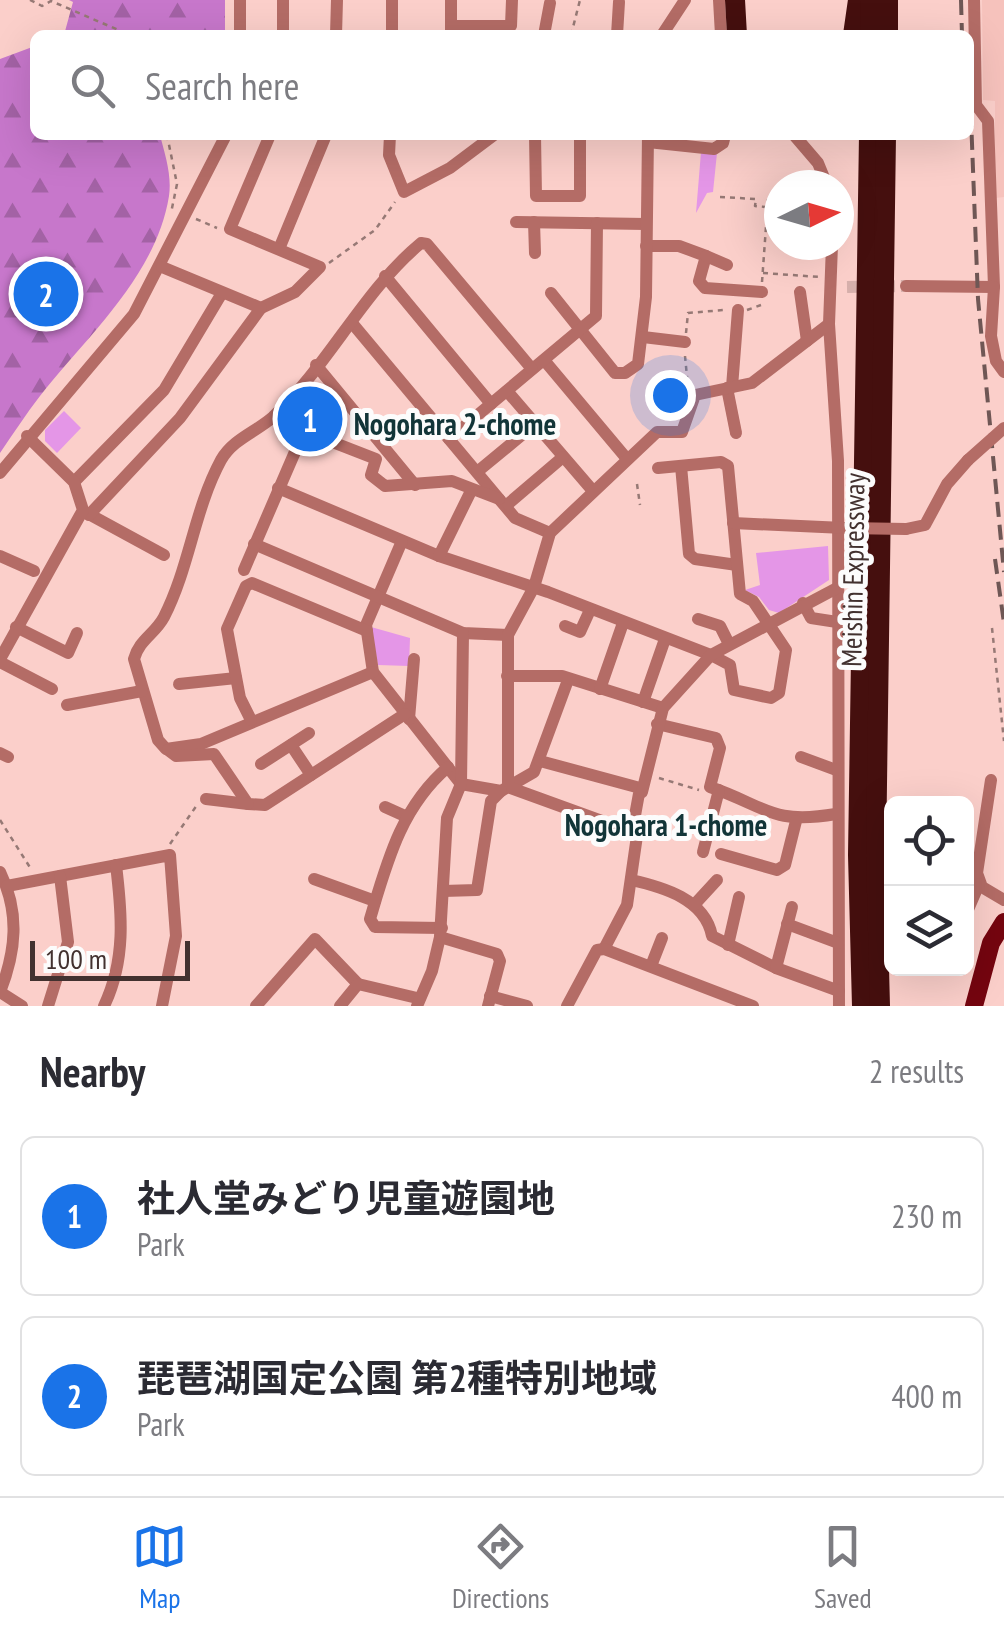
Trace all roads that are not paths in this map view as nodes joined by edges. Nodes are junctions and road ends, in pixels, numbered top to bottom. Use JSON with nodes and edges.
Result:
{"nodes":[{"id":1,"x":240,"y":0,"type":"edge"},
{"id":2,"x":283,"y":0,"type":"edge"},
{"id":3,"x":337,"y":0,"type":"edge"},
{"id":4,"x":392,"y":0,"type":"edge"},
{"id":5,"x":451,"y":0,"type":"edge"},
{"id":6,"x":512,"y":0,"type":"edge"},
{"id":7,"x":685,"y":0,"type":"edge"},
{"id":8,"x":719,"y":0,"type":"edge"},
{"id":9,"x":735,"y":0,"type":"edge"},
{"id":10,"x":858,"y":0,"type":"edge"},
{"id":11,"x":871,"y":0,"type":"edge"},
{"id":12,"x":888,"y":0,"type":"edge"},
{"id":13,"x":974,"y":0,"type":"edge"},
{"id":14,"x":619,"y":2,"type":"edge"},
{"id":15,"x":550,"y":3,"type":"dead end"},
{"id":16,"x":240,"y":30,"type":"edge"},
{"id":17,"x":283,"y":30,"type":"edge"},
{"id":18,"x":336,"y":30,"type":"edge"},
{"id":19,"x":392,"y":30,"type":"edge"},
{"id":20,"x":451,"y":30,"type":"edge"},
{"id":21,"x":463,"y":30,"type":"edge"},
{"id":22,"x":545,"y":30,"type":"edge"},
{"id":23,"x":617,"y":30,"type":"edge"},
{"id":24,"x":665,"y":30,"type":"edge"},
{"id":25,"x":721,"y":30,"type":"edge"},
{"id":26,"x":737,"y":30,"type":"edge"},
{"id":27,"x":854,"y":30,"type":"edge"},
{"id":28,"x":870,"y":30,"type":"edge"},
{"id":29,"x":888,"y":30,"type":"edge"},
{"id":30,"x":224,"y":140,"type":"edge"},
{"id":31,"x":268,"y":140,"type":"edge"},
{"id":32,"x":324,"y":140,"type":"edge"},
{"id":33,"x":390,"y":140,"type":"edge"},
{"id":34,"x":487,"y":140,"type":"edge"},
{"id":35,"x":535,"y":140,"type":"edge"},
{"id":36,"x":580,"y":140,"type":"edge"},
{"id":37,"x":648,"y":140,"type":"edge"},
{"id":38,"x":655,"y":140,"type":"edge"},
{"id":39,"x":724,"y":140,"type":"edge"},
{"id":40,"x":798,"y":140,"type":"edge"},
{"id":41,"x":869,"y":140,"type":"edge"},
{"id":42,"x":886,"y":140,"type":"edge"},
{"id":43,"x":821,"y":170,"type":"edge"},
{"id":44,"x":516,"y":222,"type":"dead end"},
{"id":45,"x":534,"y":222,"type":"junction"},
{"id":46,"x":597,"y":223,"type":"junction"},
{"id":47,"x":646,"y":224,"type":"junction"},
{"id":48,"x":646,"y":246,"type":"junction"},
{"id":49,"x":279,"y":249,"type":"junction"},
{"id":50,"x":534,"y":254,"type":"dead end"},
{"id":51,"x":706,"y":256,"type":"junction"},
{"id":52,"x":832,"y":260,"type":"edge"},
{"id":53,"x":727,"y":265,"type":"dead end"},
{"id":54,"x":162,"y":267,"type":"junction"},
{"id":55,"x":385,"y":276,"type":"junction"},
{"id":56,"x":831,"y":283,"type":"junction"},
{"id":57,"x":906,"y":286,"type":"tunnel mouth"},
{"id":58,"x":847,"y":287,"type":"tunnel mouth"},
{"id":59,"x":994,"y":287,"type":"junction"},
{"id":60,"x":762,"y":292,"type":"dead end"},
{"id":61,"x":800,"y":292,"type":"dead end"},
{"id":62,"x":222,"y":293,"type":"junction"},
{"id":63,"x":551,"y":293,"type":"dead end"},
{"id":64,"x":261,"y":308,"type":"junction"},
{"id":65,"x":738,"y":310,"type":"dead end"},
{"id":66,"x":352,"y":323,"type":"junction"},
{"id":67,"x":830,"y":324,"type":"junction"},
{"id":68,"x":579,"y":330,"type":"junction"},
{"id":69,"x":643,"y":337,"type":"junction"},
{"id":70,"x":807,"y":341,"type":"junction"},
{"id":71,"x":685,"y":342,"type":"dead end"},
{"id":72,"x":538,"y":364,"type":"junction"},
{"id":73,"x":316,"y":366,"type":"junction"},
{"id":74,"x":1004,"y":372,"type":"edge"},
{"id":75,"x":730,"y":387,"type":"junction"},
{"id":76,"x":506,"y":391,"type":"junction"},
{"id":77,"x":491,"y":404,"type":"junction"},
{"id":78,"x":535,"y":424,"type":"junction"},
{"id":79,"x":1004,"y":428,"type":"edge"},
{"id":80,"x":736,"y":433,"type":"dead end"},
{"id":81,"x":27,"y":436,"type":"junction"},
{"id":82,"x":450,"y":439,"type":"junction"},
{"id":83,"x":563,"y":457,"type":"junction"},
{"id":84,"x":627,"y":460,"type":"junction"},
{"id":85,"x":681,"y":466,"type":"junction"},
{"id":86,"x":658,"y":468,"type":"dead end"},
{"id":87,"x":477,"y":472,"type":"junction"},
{"id":88,"x":0,"y":474,"type":"edge"},
{"id":89,"x":74,"y":482,"type":"junction"},
{"id":90,"x":415,"y":485,"type":"junction"},
{"id":91,"x":278,"y":488,"type":"junction"},
{"id":92,"x":470,"y":490,"type":"junction"},
{"id":93,"x":592,"y":492,"type":"junction"},
{"id":94,"x":503,"y":501,"type":"junction"},
{"id":95,"x":86,"y":513,"type":"junction"},
{"id":96,"x":733,"y":523,"type":"junction"},
{"id":97,"x":842,"y":528,"type":"junction"},
{"id":98,"x":550,"y":533,"type":"junction"},
{"id":99,"x":402,"y":541,"type":"junction"},
{"id":100,"x":254,"y":544,"type":"junction"},
{"id":101,"x":164,"y":555,"type":"dead end"},
{"id":102,"x":0,"y":556,"type":"edge"},
{"id":103,"x":439,"y":556,"type":"junction"},
{"id":104,"x":737,"y":564,"type":"junction"},
{"id":105,"x":244,"y":570,"type":"dead end"},
{"id":106,"x":34,"y":571,"type":"dead end"},
{"id":107,"x":534,"y":587,"type":"junction"},
{"id":108,"x":837,"y":588,"type":"junction"},
{"id":109,"x":378,"y":597,"type":"junction"},
{"id":110,"x":803,"y":603,"type":"junction"},
{"id":111,"x":590,"y":610,"type":"junction"},
{"id":112,"x":698,"y":618,"type":"dead end"},
{"id":113,"x":770,"y":622,"type":"junction"},
{"id":114,"x":837,"y":622,"type":"junction"},
{"id":115,"x":624,"y":624,"type":"junction"},
{"id":116,"x":565,"y":626,"type":"dead end"},
{"id":117,"x":16,"y":627,"type":"junction"},
{"id":118,"x":367,"y":631,"type":"junction"},
{"id":119,"x":77,"y":633,"type":"dead end"},
{"id":120,"x":463,"y":633,"type":"junction"},
{"id":121,"x":508,"y":635,"type":"junction"},
{"id":122,"x":665,"y":639,"type":"junction"},
{"id":123,"x":730,"y":644,"type":"junction"},
{"id":124,"x":712,"y":655,"type":"junction"},
{"id":125,"x":414,"y":659,"type":"dead end"},
{"id":126,"x":0,"y":660,"type":"edge"},
{"id":127,"x":374,"y":672,"type":"junction"},
{"id":128,"x":507,"y":676,"type":"junction"},
{"id":129,"x":236,"y":678,"type":"junction"},
{"id":130,"x":568,"y":680,"type":"junction"},
{"id":131,"x":179,"y":684,"type":"dead end"},
{"id":132,"x":52,"y":689,"type":"dead end"},
{"id":133,"x":600,"y":689,"type":"junction"},
{"id":134,"x":142,"y":692,"type":"junction"},
{"id":135,"x":643,"y":702,"type":"junction"},
{"id":136,"x":67,"y":705,"type":"dead end"},
{"id":137,"x":664,"y":708,"type":"junction"},
{"id":138,"x":407,"y":716,"type":"junction"},
{"id":139,"x":251,"y":720,"type":"junction"},
{"id":140,"x":657,"y":724,"type":"junction"},
{"id":141,"x":309,"y":733,"type":"dead end"},
{"id":142,"x":291,"y":745,"type":"junction"},
{"id":143,"x":166,"y":749,"type":"junction"},
{"id":144,"x":801,"y":757,"type":"dead end"},
{"id":145,"x":540,"y":761,"type":"junction"},
{"id":146,"x":261,"y":764,"type":"dead end"},
{"id":147,"x":448,"y":767,"type":"junction"},
{"id":148,"x":836,"y":770,"type":"junction"},
{"id":149,"x":311,"y":776,"type":"junction"},
{"id":150,"x":991,"y":780,"type":"dead end"},
{"id":151,"x":642,"y":781,"type":"junction"},
{"id":152,"x":461,"y":784,"type":"junction"},
{"id":153,"x":504,"y":789,"type":"junction"},
{"id":154,"x":714,"y":789,"type":"junction"},
{"id":155,"x":206,"y":799,"type":"dead end"},
{"id":156,"x":248,"y":804,"type":"junction"},
{"id":157,"x":385,"y":807,"type":"dead end"},
{"id":158,"x":836,"y":814,"type":"junction"},
{"id":159,"x":405,"y":816,"type":"junction"},
{"id":160,"x":796,"y":820,"type":"junction"},
{"id":161,"x":703,"y":852,"type":"dead end"},
{"id":162,"x":721,"y":854,"type":"dead end"},
{"id":163,"x":116,"y":865,"type":"junction"},
{"id":164,"x":974,"y":868,"type":"edge"},
{"id":165,"x":0,"y":872,"type":"edge"},
{"id":166,"x":60,"y":876,"type":"junction"},
{"id":167,"x":314,"y":879,"type":"dead end"},
{"id":168,"x":974,"y":879,"type":"edge"},
{"id":169,"x":631,"y":880,"type":"junction"},
{"id":170,"x":717,"y":880,"type":"dead end"},
{"id":171,"x":7,"y":886,"type":"junction"},
{"id":172,"x":443,"y":890,"type":"junction"},
{"id":173,"x":739,"y":898,"type":"dead end"},
{"id":174,"x":1004,"y":900,"type":"edge"},
{"id":175,"x":375,"y":902,"type":"junction"},
{"id":176,"x":694,"y":905,"type":"junction"},
{"id":177,"x":792,"y":907,"type":"dead end"},
{"id":178,"x":1004,"y":922,"type":"edge"},
{"id":179,"x":787,"y":924,"type":"junction"},
{"id":180,"x":441,"y":933,"type":"junction"},
{"id":181,"x":662,"y":938,"type":"dead end"},
{"id":182,"x":838,"y":944,"type":"junction"},
{"id":183,"x":728,"y":945,"type":"junction"},
{"id":184,"x":604,"y":948,"type":"junction"},
{"id":185,"x":650,"y":966,"type":"junction"},
{"id":186,"x":776,"y":968,"type":"junction"},
{"id":187,"x":358,"y":984,"type":"junction"},
{"id":188,"x":0,"y":992,"type":"edge"},
{"id":189,"x":838,"y":998,"type":"edge"},
{"id":190,"x":489,"y":1001,"type":"edge"},
{"id":191,"x":417,"y":1002,"type":"edge"},
{"id":192,"x":22,"y":1006,"type":"edge"},
{"id":193,"x":48,"y":1006,"type":"edge"},
{"id":194,"x":104,"y":1006,"type":"edge"},
{"id":195,"x":162,"y":1006,"type":"edge"},
{"id":196,"x":256,"y":1006,"type":"edge"},
{"id":197,"x":340,"y":1006,"type":"edge"},
{"id":198,"x":528,"y":1006,"type":"edge"},
{"id":199,"x":567,"y":1006,"type":"edge"},
{"id":200,"x":753,"y":1006,"type":"edge"},
{"id":201,"x":862,"y":1006,"type":"edge"},
{"id":202,"x":880,"y":1006,"type":"edge"},
{"id":203,"x":974,"y":1006,"type":"edge"}],
"edges":[{"from":1,"to":16,"type":"street"},
{"from":2,"to":17,"type":"street"},
{"from":3,"to":18,"type":"street"},
{"from":4,"to":19,"type":"street"},
{"from":5,"to":20,"type":"street"},
{"from":6,"to":21,"type":"street"},
{"from":7,"to":24,"type":"street"},
{"from":8,"to":25,"type":"street"},
{"from":9,"to":26,"type":"highway"},
{"from":10,"to":27,"type":"highway"},
{"from":11,"to":28,"type":"highway"},
{"from":12,"to":29,"type":"highway"},
{"from":13,"to":59,"type":"street"},
{"from":14,"to":23,"type":"street"},
{"from":15,"to":22,"type":"street"},
{"from":30,"to":54,"type":"street"},
{"from":31,"to":49,"type":"street"},
{"from":32,"to":49,"type":"street"},
{"from":33,"to":34,"type":"street"},
{"from":35,"to":36,"type":"street"},
{"from":37,"to":47,"type":"street"},
{"from":38,"to":39,"type":"street"},
{"from":40,"to":43,"type":"street"},
{"from":41,"to":201,"type":"highway","name":"Meishin Expressway"},
{"from":42,"to":202,"type":"highway","name":"Meishin Expressway"},
{"from":44,"to":45,"type":"street"},
{"from":45,"to":46,"type":"street"},
{"from":45,"to":50,"type":"street"},
{"from":46,"to":47,"type":"street"},
{"from":46,"to":68,"type":"street"},
{"from":47,"to":48,"type":"street"},
{"from":48,"to":51,"type":"street"},
{"from":48,"to":69,"type":"street"},
{"from":49,"to":64,"type":"street"},
{"from":51,"to":53,"type":"street"},
{"from":51,"to":60,"type":"street"},
{"from":52,"to":56,"type":"street"},
{"from":54,"to":62,"type":"street"},
{"from":54,"to":81,"type":"street"},
{"from":55,"to":66,"type":"street"},
{"from":55,"to":72,"type":"street"},
{"from":55,"to":77,"type":"street"},
{"from":56,"to":58,"type":"street"},
{"from":56,"to":67,"type":"street"},
{"from":57,"to":59,"type":"street"},
{"from":59,"to":74,"type":"street"},
{"from":61,"to":70,"type":"street"},
{"from":62,"to":64,"type":"street"},
{"from":62,"to":89,"type":"street"},
{"from":63,"to":68,"type":"street"},
{"from":64,"to":95,"type":"street"},
{"from":65,"to":75,"type":"street"},
{"from":66,"to":73,"type":"street"},
{"from":66,"to":82,"type":"street"},
{"from":67,"to":70,"type":"street"},
{"from":67,"to":97,"type":"street"},
{"from":68,"to":69,"type":"street"},
{"from":68,"to":72,"type":"street"},
{"from":69,"to":71,"type":"street"},
{"from":70,"to":75,"type":"street"},
{"from":72,"to":76,"type":"street"},
{"from":72,"to":84,"type":"street"},
{"from":73,"to":90,"type":"street"},
{"from":73,"to":134,"type":"street"},
{"from":75,"to":80,"type":"street"},
{"from":75,"to":84,"type":"street"},
{"from":76,"to":77,"type":"street"},
{"from":76,"to":78,"type":"street"},
{"from":77,"to":82,"type":"street"},
{"from":78,"to":83,"type":"street"},
{"from":78,"to":87,"type":"street"},
{"from":79,"to":97,"type":"street","bridge":true},
{"from":81,"to":88,"type":"street"},
{"from":81,"to":89,"type":"street"},
{"from":82,"to":87,"type":"street"},
{"from":83,"to":93,"type":"street"},
{"from":83,"to":94,"type":"street"},
{"from":84,"to":93,"type":"street"},
{"from":85,"to":86,"type":"street"},
{"from":85,"to":96,"type":"street"},
{"from":85,"to":104,"type":"street"},
{"from":87,"to":94,"type":"street"},
{"from":89,"to":95,"type":"street"},
{"from":90,"to":91,"type":"street"},
{"from":90,"to":92,"type":"street"},
{"from":91,"to":99,"type":"street"},
{"from":91,"to":100,"type":"street"},
{"from":92,"to":94,"type":"street"},
{"from":92,"to":103,"type":"street"},
{"from":93,"to":98,"type":"street"},
{"from":94,"to":98,"type":"street"},
{"from":95,"to":101,"type":"street"},
{"from":95,"to":117,"type":"street"},
{"from":96,"to":97,"type":"street"},
{"from":96,"to":104,"type":"street"},
{"from":97,"to":108,"type":"street"},
{"from":98,"to":107,"type":"street"},
{"from":99,"to":103,"type":"street"},
{"from":99,"to":109,"type":"street"},
{"from":100,"to":105,"type":"street"},
{"from":100,"to":109,"type":"street"},
{"from":102,"to":106,"type":"street"},
{"from":103,"to":107,"type":"street"},
{"from":104,"to":113,"type":"street"},
{"from":107,"to":111,"type":"street"},
{"from":107,"to":121,"type":"street"},
{"from":108,"to":110,"type":"street"},
{"from":108,"to":114,"type":"street"},
{"from":109,"to":118,"type":"street"},
{"from":109,"to":120,"type":"street"},
{"from":110,"to":113,"type":"street"},
{"from":110,"to":114,"type":"street"},
{"from":111,"to":115,"type":"street"},
{"from":111,"to":116,"type":"street"},
{"from":112,"to":123,"type":"street"},
{"from":113,"to":123,"type":"street"},
{"from":113,"to":124,"type":"street"},
{"from":114,"to":148,"type":"street"},
{"from":115,"to":122,"type":"street"},
{"from":115,"to":133,"type":"street"},
{"from":117,"to":119,"type":"street"},
{"from":117,"to":126,"type":"street"},
{"from":118,"to":127,"type":"street"},
{"from":118,"to":129,"type":"street"},
{"from":120,"to":121,"type":"street"},
{"from":120,"to":152,"type":"street"},
{"from":121,"to":128,"type":"street"},
{"from":122,"to":124,"type":"street"},
{"from":122,"to":135,"type":"street"},
{"from":123,"to":124,"type":"street"},
{"from":124,"to":137,"type":"street"},
{"from":125,"to":138,"type":"street"},
{"from":126,"to":132,"type":"street"},
{"from":127,"to":138,"type":"street"},
{"from":127,"to":139,"type":"street"},
{"from":128,"to":130,"type":"street"},
{"from":128,"to":153,"type":"street"},
{"from":129,"to":131,"type":"street"},
{"from":129,"to":139,"type":"street"},
{"from":130,"to":133,"type":"street"},
{"from":130,"to":145,"type":"street"},
{"from":133,"to":135,"type":"street"},
{"from":134,"to":136,"type":"street"},
{"from":134,"to":143,"type":"street"},
{"from":135,"to":137,"type":"street"},
{"from":137,"to":140,"type":"street"},
{"from":138,"to":147,"type":"street"},
{"from":138,"to":149,"type":"street"},
{"from":139,"to":143,"type":"street"},
{"from":140,"to":151,"type":"street"},
{"from":140,"to":154,"type":"street"},
{"from":141,"to":142,"type":"street"},
{"from":142,"to":146,"type":"street"},
{"from":142,"to":149,"type":"street"},
{"from":143,"to":156,"type":"street"},
{"from":144,"to":148,"type":"street"},
{"from":145,"to":151,"type":"street"},
{"from":145,"to":153,"type":"street"},
{"from":147,"to":152,"type":"street"},
{"from":147,"to":159,"type":"street"},
{"from":148,"to":158,"type":"street"},
{"from":149,"to":156,"type":"street"},
{"from":150,"to":164,"type":"street"},
{"from":151,"to":153,"type":"street"},
{"from":151,"to":169,"type":"street"},
{"from":152,"to":153,"type":"street"},
{"from":152,"to":172,"type":"street"},
{"from":153,"to":172,"type":"street"},
{"from":154,"to":160,"type":"street"},
{"from":154,"to":161,"type":"street"},
{"from":155,"to":156,"type":"street"},
{"from":157,"to":159,"type":"street"},
{"from":158,"to":160,"type":"street"},
{"from":158,"to":182,"type":"street"},
{"from":159,"to":175,"type":"street"},
{"from":160,"to":162,"type":"street"},
{"from":163,"to":166,"type":"street"},
{"from":163,"to":194,"type":"street"},
{"from":163,"to":195,"type":"street"},
{"from":165,"to":171,"type":"street"},
{"from":166,"to":171,"type":"street"},
{"from":166,"to":193,"type":"street"},
{"from":167,"to":175,"type":"street"},
{"from":168,"to":174,"type":"street"},
{"from":169,"to":176,"type":"street"},
{"from":169,"to":184,"type":"street"},
{"from":170,"to":176,"type":"street"},
{"from":171,"to":188,"type":"street"},
{"from":172,"to":180,"type":"street"},
{"from":173,"to":183,"type":"street"},
{"from":175,"to":180,"type":"street"},
{"from":176,"to":183,"type":"street"},
{"from":177,"to":179,"type":"street"},
{"from":178,"to":203,"type":"main road"},
{"from":179,"to":182,"type":"street"},
{"from":179,"to":186,"type":"street"},
{"from":180,"to":190,"type":"street"},
{"from":180,"to":191,"type":"street"},
{"from":181,"to":185,"type":"street"},
{"from":182,"to":189,"type":"street"},
{"from":183,"to":186,"type":"street"},
{"from":184,"to":185,"type":"street"},
{"from":184,"to":199,"type":"street"},
{"from":185,"to":200,"type":"street"},
{"from":186,"to":189,"type":"street"},
{"from":187,"to":191,"type":"street"},
{"from":187,"to":196,"type":"street"},
{"from":187,"to":197,"type":"street"},
{"from":188,"to":192,"type":"street"},
{"from":190,"to":198,"type":"street"}]}
